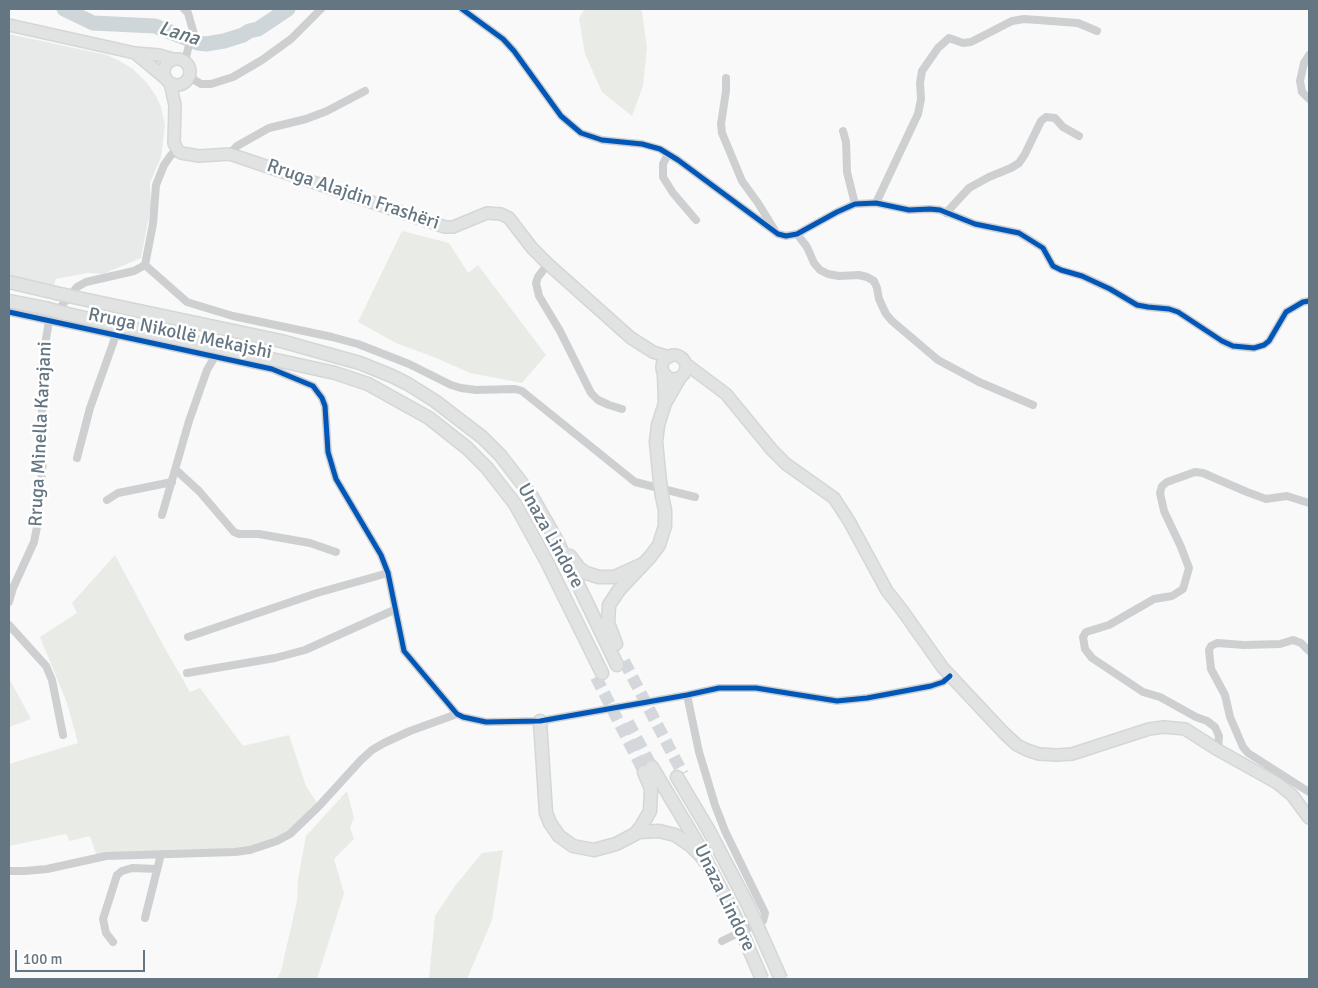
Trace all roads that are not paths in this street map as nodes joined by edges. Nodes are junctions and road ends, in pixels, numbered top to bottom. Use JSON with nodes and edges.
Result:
{"nodes":[{"id":1,"x":184,"y":9,"type":"edge"},
{"id":2,"x":320,"y":9,"type":"edge"},
{"id":3,"x":462,"y":9,"type":"edge"},
{"id":4,"x":9,"y":26,"type":"edge"},
{"id":5,"x":1097,"y":32,"type":"dead end"},
{"id":6,"x":135,"y":53,"type":"junction"},
{"id":7,"x":1309,"y":55,"type":"edge"},
{"id":8,"x":173,"y":59,"type":"junction"},
{"id":9,"x":185,"y":61,"type":"junction"},
{"id":10,"x":726,"y":78,"type":"dead end"},
{"id":11,"x":168,"y":80,"type":"junction"},
{"id":12,"x":186,"y":81,"type":"junction"},
{"id":13,"x":365,"y":91,"type":"dead end"},
{"id":14,"x":1309,"y":98,"type":"edge"},
{"id":15,"x":175,"y":105,"type":"junction"},
{"id":16,"x":843,"y":131,"type":"dead end"},
{"id":17,"x":1079,"y":136,"type":"dead end"},
{"id":18,"x":178,"y":151,"type":"junction"},
{"id":19,"x":230,"y":154,"type":"junction"},
{"id":20,"x":668,"y":154,"type":"junction"},
{"id":21,"x":876,"y":203,"type":"junction"},
{"id":22,"x":855,"y":204,"type":"junction"},
{"id":23,"x":946,"y":213,"type":"junction"},
{"id":24,"x":696,"y":220,"type":"dead end"},
{"id":25,"x":778,"y":234,"type":"junction"},
{"id":26,"x":797,"y":234,"type":"junction"},
{"id":27,"x":548,"y":264,"type":"junction"},
{"id":28,"x":145,"y":265,"type":"junction"},
{"id":29,"x":9,"y":282,"type":"edge"},
{"id":30,"x":9,"y":300,"type":"edge"},
{"id":31,"x":1309,"y":301,"type":"edge"},
{"id":32,"x":9,"y":312,"type":"edge"},
{"id":33,"x":49,"y":321,"type":"junction"},
{"id":34,"x":116,"y":335,"type":"junction"},
{"id":35,"x":214,"y":358,"type":"junction"},
{"id":36,"x":665,"y":365,"type":"junction"},
{"id":37,"x":683,"y":372,"type":"junction"},
{"id":38,"x":408,"y":384,"type":"junction"},
{"id":39,"x":665,"y":403,"type":"junction"},
{"id":40,"x":1033,"y":405,"type":"dead end"},
{"id":41,"x":622,"y":409,"type":"dead end"},
{"id":42,"x":76,"y":458,"type":"dead end"},
{"id":43,"x":176,"y":470,"type":"junction"},
{"id":44,"x":172,"y":482,"type":"junction"},
{"id":45,"x":695,"y":497,"type":"dead end"},
{"id":46,"x":107,"y":500,"type":"dead end"},
{"id":47,"x":1309,"y":503,"type":"edge"},
{"id":48,"x":162,"y":515,"type":"dead end"},
{"id":49,"x":336,"y":552,"type":"dead end"},
{"id":50,"x":644,"y":564,"type":"junction"},
{"id":51,"x":388,"y":573,"type":"junction"},
{"id":52,"x":9,"y":602,"type":"edge"},
{"id":53,"x":394,"y":610,"type":"junction"},
{"id":54,"x":9,"y":625,"type":"edge"},
{"id":55,"x":188,"y":637,"type":"dead end"},
{"id":56,"x":1309,"y":651,"type":"edge"},
{"id":57,"x":187,"y":673,"type":"dead end"},
{"id":58,"x":599,"y":675,"type":"tunnel mouth"},
{"id":59,"x":950,"y":676,"type":"junction"},
{"id":60,"x":687,"y":695,"type":"junction"},
{"id":61,"x":457,"y":714,"type":"junction"},
{"id":62,"x":540,"y":721,"type":"junction"},
{"id":63,"x":63,"y":735,"type":"dead end"},
{"id":64,"x":1218,"y":750,"type":"junction"},
{"id":65,"x":680,"y":776,"type":"tunnel mouth"},
{"id":66,"x":1278,"y":778,"type":"junction"},
{"id":67,"x":1309,"y":792,"type":"edge"},
{"id":68,"x":1309,"y":818,"type":"edge"},
{"id":69,"x":635,"y":834,"type":"junction"},
{"id":70,"x":161,"y":854,"type":"junction"},
{"id":71,"x":9,"y":870,"type":"edge"},
{"id":72,"x":157,"y":870,"type":"junction"},
{"id":73,"x":711,"y":870,"type":"junction"},
{"id":74,"x":145,"y":918,"type":"dead end"},
{"id":75,"x":722,"y":941,"type":"dead end"},
{"id":76,"x":113,"y":942,"type":"dead end"},
{"id":77,"x":762,"y":979,"type":"edge"},
{"id":78,"x":781,"y":979,"type":"edge"}],
"edges":[{"from":1,"to":9,"type":"street"},
{"from":2,"to":12,"type":"street"},
{"from":3,"to":20,"type":"street"},
{"from":4,"to":6,"type":"main road"},
{"from":5,"to":21,"type":"street"},
{"from":6,"to":8,"type":"main road"},
{"from":6,"to":11,"type":"main road"},
{"from":7,"to":14,"type":"street"},
{"from":8,"to":9,"type":"main road"},
{"from":8,"to":11,"type":"main road"},
{"from":9,"to":12,"type":"main road"},
{"from":10,"to":25,"type":"street"},
{"from":11,"to":12,"type":"main road"},
{"from":11,"to":15,"type":"main road"},
{"from":12,"to":15,"type":"main road"},
{"from":13,"to":19,"type":"street"},
{"from":15,"to":18,"type":"main road"},
{"from":16,"to":22,"type":"street"},
{"from":17,"to":23,"type":"street"},
{"from":18,"to":19,"type":"main road","name":"Rruga Alajdin Frashëri"},
{"from":18,"to":28,"type":"street"},
{"from":19,"to":27,"type":"main road","name":"Rruga Alajdin Frashëri"},
{"from":20,"to":24,"type":"street"},
{"from":20,"to":25,"type":"street"},
{"from":21,"to":22,"type":"street"},
{"from":21,"to":23,"type":"street"},
{"from":22,"to":26,"type":"street"},
{"from":23,"to":31,"type":"street"},
{"from":25,"to":26,"type":"street"},
{"from":26,"to":40,"type":"street"},
{"from":27,"to":36,"type":"main road","name":"Rruga Alajdin Frashëri"},
{"from":27,"to":41,"type":"street"},
{"from":28,"to":33,"type":"street"},
{"from":28,"to":45,"type":"street"},
{"from":29,"to":38,"type":"highway","name":"Unaza Lindore","bridge":true},
{"from":30,"to":58,"type":"highway","name":"Unaza Lindore","bridge":true},
{"from":32,"to":33,"type":"street","name":"Rruga Nikollë Mekajshi"},
{"from":33,"to":34,"type":"street","name":"Rruga Nikollë Mekajshi"},
{"from":33,"to":52,"type":"street","name":"Rruga Minella Karajani"},
{"from":34,"to":35,"type":"street","name":"Rruga Nikollë Mekajshi"},
{"from":34,"to":42,"type":"street"},
{"from":35,"to":43,"type":"street"},
{"from":35,"to":51,"type":"street","name":"Rruga Nikollë Mekajshi"},
{"from":36,"to":37,"type":"main road","name":"Rruga Alajdin Frashëri"},
{"from":36,"to":37,"type":"main road","name":"Rruga Alajdin Frashëri"},
{"from":36,"to":39,"type":"highway"},
{"from":37,"to":39,"type":"highway"},
{"from":37,"to":59,"type":"main road","name":"Rruga Alajdin Frashëri"},
{"from":38,"to":50,"type":"highway"},
{"from":38,"to":50,"type":"highway","name":"Unaza Lindore"},
{"from":39,"to":50,"type":"highway","bridge":true},
{"from":43,"to":44,"type":"street"},
{"from":43,"to":49,"type":"street"},
{"from":44,"to":46,"type":"street"},
{"from":44,"to":48,"type":"street"},
{"from":47,"to":64,"type":"street"},
{"from":51,"to":53,"type":"street","name":"Rruga Nikollë Mekajshi"},
{"from":51,"to":55,"type":"street"},
{"from":53,"to":57,"type":"street"},
{"from":53,"to":61,"type":"street","name":"Rruga Nikollë Mekajshi"},
{"from":54,"to":63,"type":"street"},
{"from":56,"to":66,"type":"street"},
{"from":59,"to":60,"type":"street"},
{"from":59,"to":64,"type":"main road","name":"Rruga Alajdin Frashëri"},
{"from":60,"to":62,"type":"street"},
{"from":60,"to":75,"type":"street"},
{"from":61,"to":62,"type":"street"},
{"from":61,"to":70,"type":"street"},
{"from":62,"to":69,"type":"highway"},
{"from":64,"to":66,"type":"main road","name":"Rruga Alajdin Frashëri"},
{"from":65,"to":78,"type":"highway","name":"Unaza Lindore","bridge":true},
{"from":66,"to":67,"type":"street"},
{"from":66,"to":68,"type":"main road","name":"Rruga Alajdin Frashëri"},
{"from":69,"to":73,"type":"highway"},
{"from":69,"to":73,"type":"highway","name":"Unaza Lindore"},
{"from":70,"to":71,"type":"street"},
{"from":70,"to":72,"type":"street"},
{"from":72,"to":74,"type":"street"},
{"from":72,"to":76,"type":"street"},
{"from":73,"to":77,"type":"highway","name":"Unaza Lindore","bridge":true}]}
